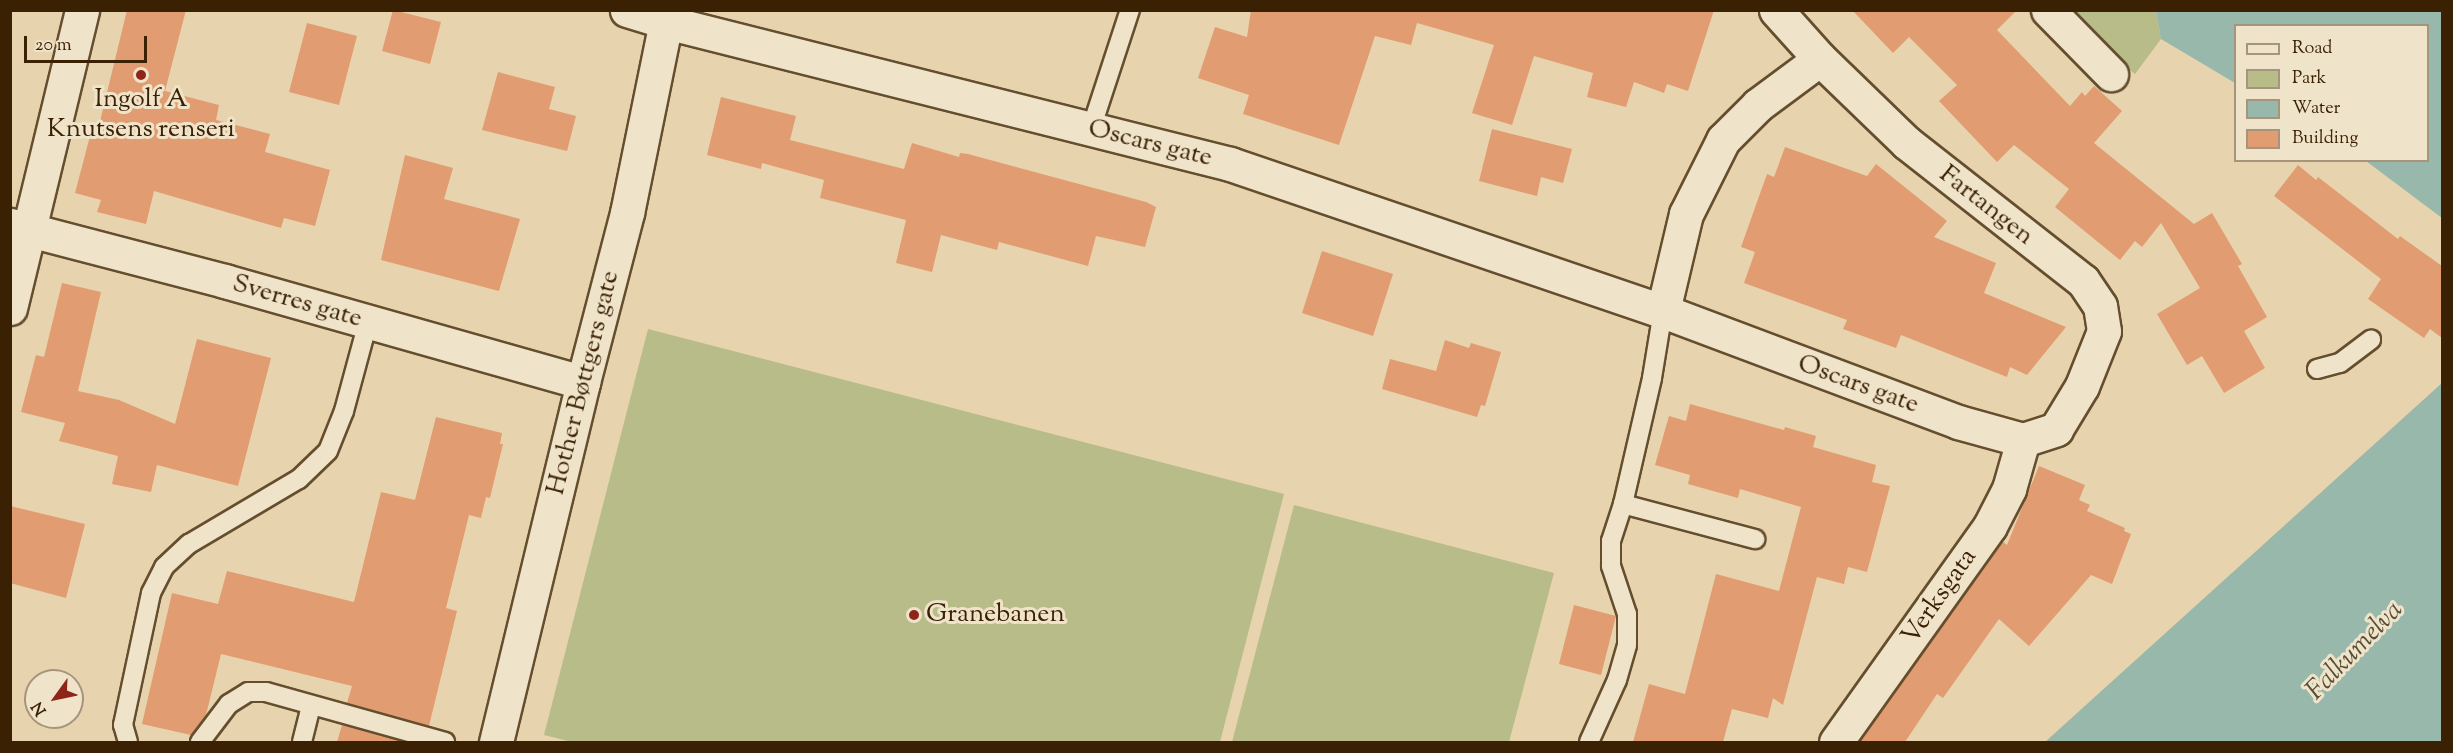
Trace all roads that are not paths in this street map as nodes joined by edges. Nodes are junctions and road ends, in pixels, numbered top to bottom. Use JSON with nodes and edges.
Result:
{"nodes":[{"id":1,"x":82,"y":10,"type":"edge"},
{"id":2,"x":627,"y":10,"type":"edge"},
{"id":3,"x":1130,"y":10,"type":"edge"},
{"id":4,"x":1776,"y":10,"type":"edge"},
{"id":5,"x":2048,"y":10,"type":"edge"},
{"id":6,"x":668,"y":16,"type":"edge"},
{"id":7,"x":1820,"y":60,"type":"junction"},
{"id":8,"x":2111,"y":74,"type":"dead end"},
{"id":9,"x":1091,"y":129,"type":"junction"},
{"id":10,"x":19,"y":228,"type":"edge"},
{"id":11,"x":10,"y":308,"type":"edge"},
{"id":12,"x":1663,"y":311,"type":"junction"},
{"id":13,"x":369,"y":322,"type":"junction"},
{"id":14,"x":2371,"y":340,"type":"dead end"},
{"id":15,"x":2317,"y":369,"type":"dead end"},
{"id":16,"x":583,"y":382,"type":"junction"},
{"id":17,"x":2023,"y":440,"type":"junction"},
{"id":18,"x":1623,"y":504,"type":"junction"},
{"id":19,"x":1755,"y":539,"type":"dead end"},
{"id":20,"x":311,"y":705,"type":"junction"},
{"id":21,"x":129,"y":742,"type":"edge"},
{"id":22,"x":200,"y":742,"type":"edge"},
{"id":23,"x":302,"y":742,"type":"edge"},
{"id":24,"x":445,"y":742,"type":"edge"},
{"id":25,"x":496,"y":742,"type":"edge"},
{"id":26,"x":1588,"y":742,"type":"edge"},
{"id":27,"x":1836,"y":742,"type":"edge"}],
"edges":[{"from":1,"to":10,"type":"street"},
{"from":2,"to":6,"type":"street","name":"Oscars gate"},
{"from":3,"to":9,"type":"lane"},
{"from":4,"to":7,"type":"street","name":"Fartangen"},
{"from":5,"to":8,"type":"street"},
{"from":6,"to":9,"type":"street","name":"Oscars gate"},
{"from":6,"to":16,"type":"street","name":"Hother Bøttgers gate"},
{"from":7,"to":12,"type":"street"},
{"from":7,"to":17,"type":"street","name":"Fartangen"},
{"from":9,"to":12,"type":"street","name":"Oscars gate"},
{"from":10,"to":11,"type":"street"},
{"from":10,"to":13,"type":"street","name":"Sverres gate"},
{"from":12,"to":17,"type":"street","name":"Oscars gate"},
{"from":12,"to":18,"type":"lane"},
{"from":13,"to":16,"type":"street","name":"Sverres gate"},
{"from":13,"to":21,"type":"lane"},
{"from":14,"to":15,"type":"lane"},
{"from":16,"to":25,"type":"street","name":"Hother Bøttgers gate"},
{"from":17,"to":27,"type":"street","name":"Verksgata"},
{"from":18,"to":19,"type":"lane"},
{"from":18,"to":26,"type":"lane"},
{"from":20,"to":22,"type":"lane"},
{"from":20,"to":23,"type":"lane"},
{"from":20,"to":24,"type":"lane"}]}
